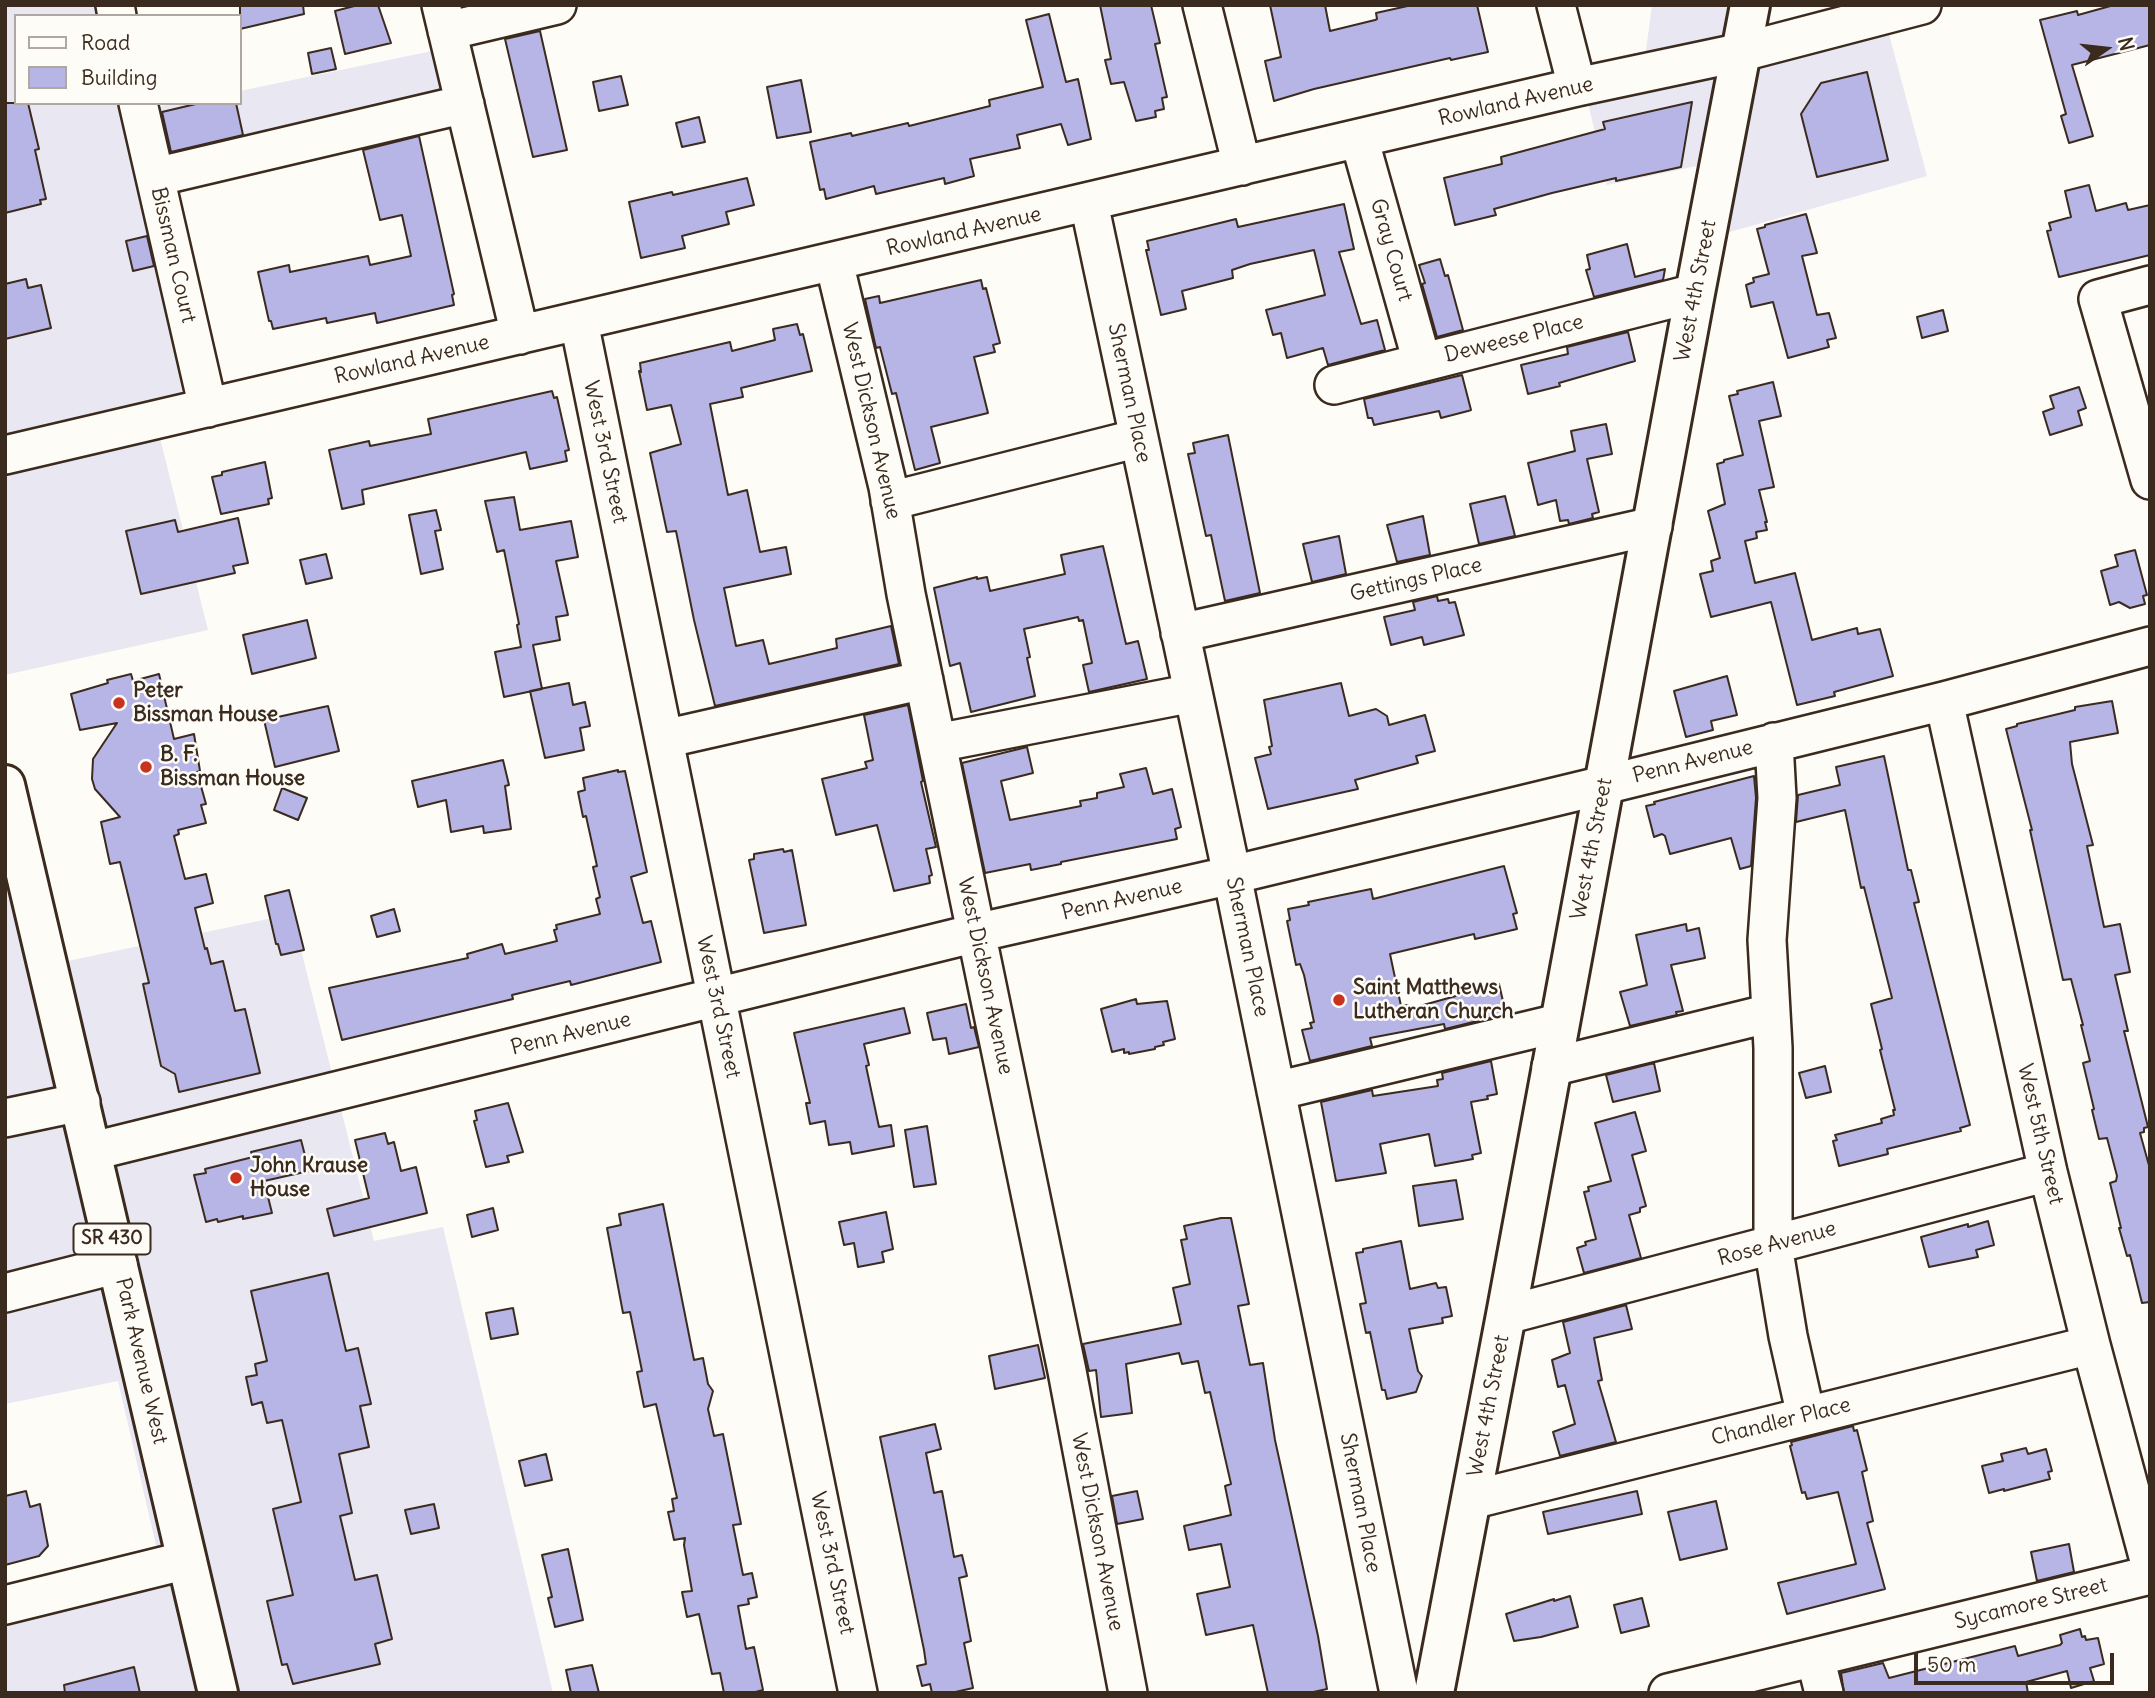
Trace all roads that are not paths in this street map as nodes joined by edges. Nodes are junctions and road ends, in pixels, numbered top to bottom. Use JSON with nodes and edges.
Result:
{"nodes":[{"id":1,"x":557,"y":5,"type":"edge"},
{"id":2,"x":1202,"y":5,"type":"edge"},
{"id":3,"x":1556,"y":5,"type":"edge"},
{"id":4,"x":1750,"y":5,"type":"edge"},
{"id":5,"x":1922,"y":5,"type":"edge"},
{"id":6,"x":444,"y":18,"type":"edge"},
{"id":7,"x":1742,"y":52,"type":"junction"},
{"id":8,"x":1577,"y":88,"type":"junction"},
{"id":9,"x":465,"y":104,"type":"junction"},
{"id":10,"x":138,"y":105,"type":"edge"},
{"id":11,"x":1359,"y":138,"type":"junction"},
{"id":12,"x":1242,"y":166,"type":"junction"},
{"id":13,"x":155,"y":177,"type":"junction"},
{"id":14,"x":1089,"y":203,"type":"junction"},
{"id":15,"x":834,"y":262,"type":"junction"},
{"id":16,"x":2150,"y":285,"type":"edge"},
{"id":17,"x":1695,"y":293,"type":"junction"},
{"id":18,"x":579,"y":322,"type":"junction"},
{"id":19,"x":520,"y":335,"type":"junction"},
{"id":20,"x":1422,"y":362,"type":"junction"},
{"id":21,"x":1334,"y":385,"type":"dead end"},
{"id":22,"x":208,"y":408,"type":"junction"},
{"id":23,"x":1139,"y":438,"type":"junction"},
{"id":24,"x":5,"y":455,"type":"edge"},
{"id":25,"x":2150,"y":480,"type":"edge"},
{"id":26,"x":890,"y":500,"type":"junction"},
{"id":27,"x":1653,"y":526,"type":"junction"},
{"id":28,"x":1180,"y":633,"type":"junction"},
{"id":29,"x":2150,"y":646,"type":"edge"},
{"id":30,"x":924,"y":680,"type":"junction"},
{"id":31,"x":1193,"y":693,"type":"junction"},
{"id":32,"x":1944,"y":701,"type":"junction"},
{"id":33,"x":664,"y":739,"type":"junction"},
{"id":34,"x":1774,"y":742,"type":"junction"},
{"id":35,"x":937,"y":743,"type":"junction"},
{"id":36,"x":1604,"y":785,"type":"junction"},
{"id":37,"x":6,"y":794,"type":"edge"},
{"id":38,"x":1232,"y":875,"type":"junction"},
{"id":39,"x":976,"y":933,"type":"junction"},
{"id":40,"x":716,"y":998,"type":"junction"},
{"id":41,"x":1771,"y":1013,"type":"junction"},
{"id":42,"x":1559,"y":1023,"type":"junction"},
{"id":43,"x":1551,"y":1067,"type":"junction"},
{"id":44,"x":1276,"y":1091,"type":"junction"},
{"id":45,"x":81,"y":1102,"type":"junction"},
{"id":46,"x":5,"y":1118,"type":"edge"},
{"id":47,"x":93,"y":1151,"type":"junction"},
{"id":48,"x":2048,"y":1172,"type":"junction"},
{"id":49,"x":1773,"y":1245,"type":"junction"},
{"id":50,"x":118,"y":1264,"type":"junction"},
{"id":51,"x":5,"y":1293,"type":"edge"},
{"id":52,"x":1506,"y":1315,"type":"junction"},
{"id":53,"x":2091,"y":1345,"type":"junction"},
{"id":54,"x":1806,"y":1416,"type":"junction"},
{"id":55,"x":1471,"y":1500,"type":"junction"},
{"id":56,"x":187,"y":1560,"type":"junction"},
{"id":57,"x":2150,"y":1564,"type":"edge"},
{"id":58,"x":2150,"y":1575,"type":"edge"},
{"id":59,"x":5,"y":1605,"type":"edge"},
{"id":60,"x":1815,"y":1657,"type":"junction"},
{"id":61,"x":218,"y":1693,"type":"edge"},
{"id":62,"x":858,"y":1693,"type":"edge"},
{"id":63,"x":1128,"y":1693,"type":"edge"},
{"id":64,"x":1399,"y":1693,"type":"edge"},
{"id":65,"x":1434,"y":1693,"type":"edge"},
{"id":66,"x":1668,"y":1693,"type":"edge"},
{"id":67,"x":1824,"y":1693,"type":"edge"}],
"edges":[{"from":1,"to":6,"type":"street"},
{"from":2,"to":12,"type":"street"},
{"from":3,"to":8,"type":"street"},
{"from":4,"to":7,"type":"main road","name":"West 4th Street"},
{"from":5,"to":7,"type":"street","name":"Rowland Avenue"},
{"from":6,"to":9,"type":"street"},
{"from":7,"to":8,"type":"street","name":"Rowland Avenue"},
{"from":7,"to":17,"type":"main road","name":"West 4th Street"},
{"from":8,"to":11,"type":"street","name":"Rowland Avenue"},
{"from":9,"to":13,"type":"street"},
{"from":9,"to":19,"type":"street"},
{"from":10,"to":13,"type":"street","name":"Bissman Court"},
{"from":11,"to":12,"type":"street","name":"Rowland Avenue"},
{"from":11,"to":20,"type":"street","name":"Gray Court"},
{"from":12,"to":14,"type":"street","name":"Rowland Avenue"},
{"from":13,"to":22,"type":"street","name":"Bissman Court"},
{"from":14,"to":15,"type":"street","name":"Rowland Avenue"},
{"from":14,"to":23,"type":"street","name":"Sherman Place"},
{"from":15,"to":18,"type":"street","name":"Rowland Avenue"},
{"from":15,"to":26,"type":"street","name":"West Dickson Avenue"},
{"from":16,"to":25,"type":"street"},
{"from":17,"to":20,"type":"street","name":"Deweese Place"},
{"from":17,"to":27,"type":"main road","name":"West 4th Street"},
{"from":18,"to":19,"type":"street","name":"Rowland Avenue"},
{"from":18,"to":33,"type":"street","name":"West 3rd Street"},
{"from":19,"to":22,"type":"street","name":"Rowland Avenue"},
{"from":20,"to":21,"type":"street","name":"Deweese Place"},
{"from":22,"to":24,"type":"street","name":"Rowland Avenue"},
{"from":23,"to":26,"type":"street"},
{"from":23,"to":28,"type":"street","name":"Sherman Place"},
{"from":26,"to":30,"type":"street","name":"West Dickson Avenue"},
{"from":27,"to":28,"type":"street","name":"Gettings Place"},
{"from":27,"to":36,"type":"main road","name":"West 4th Street"},
{"from":28,"to":31,"type":"street","name":"Sherman Place"},
{"from":29,"to":32,"type":"street","name":"Penn Avenue"},
{"from":30,"to":33,"type":"street"},
{"from":30,"to":35,"type":"street","name":"West Dickson Avenue"},
{"from":31,"to":35,"type":"street"},
{"from":31,"to":38,"type":"street","name":"Sherman Place"},
{"from":32,"to":34,"type":"street","name":"Penn Avenue"},
{"from":32,"to":48,"type":"street","name":"West 5th Street"},
{"from":33,"to":40,"type":"street","name":"West 3rd Street"},
{"from":34,"to":36,"type":"street","name":"Penn Avenue"},
{"from":34,"to":41,"type":"street"},
{"from":35,"to":39,"type":"street","name":"West Dickson Avenue"},
{"from":36,"to":38,"type":"street","name":"Penn Avenue"},
{"from":36,"to":42,"type":"main road","name":"West 4th Street"},
{"from":37,"to":45,"type":"main road","name":"Park Avenue West","number":"SR 430"},
{"from":38,"to":39,"type":"street","name":"Penn Avenue"},
{"from":38,"to":44,"type":"street","name":"Sherman Place"},
{"from":39,"to":40,"type":"street","name":"Penn Avenue"},
{"from":39,"to":63,"type":"street","name":"West Dickson Avenue"},
{"from":40,"to":47,"type":"street","name":"Penn Avenue"},
{"from":40,"to":62,"type":"street","name":"West 3rd Street"},
{"from":41,"to":43,"type":"street"},
{"from":41,"to":49,"type":"street"},
{"from":42,"to":43,"type":"main road","name":"West 4th Street"},
{"from":42,"to":44,"type":"street"},
{"from":43,"to":52,"type":"main road","name":"West 4th Street"},
{"from":44,"to":64,"type":"street","name":"Sherman Place"},
{"from":45,"to":46,"type":"street"},
{"from":45,"to":47,"type":"main road","name":"Park Avenue West","number":"SR 430"},
{"from":47,"to":50,"type":"main road","name":"Park Avenue West","number":"SR 430"},
{"from":48,"to":49,"type":"street","name":"Rose Avenue"},
{"from":48,"to":53,"type":"street","name":"West 5th Street"},
{"from":49,"to":52,"type":"street","name":"Rose Avenue"},
{"from":49,"to":54,"type":"street"},
{"from":50,"to":51,"type":"street"},
{"from":50,"to":56,"type":"main road","name":"Park Avenue West","number":"SR 430"},
{"from":52,"to":55,"type":"main road","name":"West 4th Street"},
{"from":53,"to":54,"type":"street","name":"Chandler Place"},
{"from":53,"to":57,"type":"street","name":"West 5th Street"},
{"from":54,"to":55,"type":"street","name":"Chandler Place"},
{"from":55,"to":65,"type":"main road","name":"West 4th Street"},
{"from":56,"to":59,"type":"street"},
{"from":56,"to":61,"type":"main road","name":"Park Avenue West","number":"SR 430"},
{"from":58,"to":60,"type":"street","name":"Sycamore Street"},
{"from":60,"to":66,"type":"street","name":"Sycamore Street"},
{"from":60,"to":67,"type":"street"}]}
